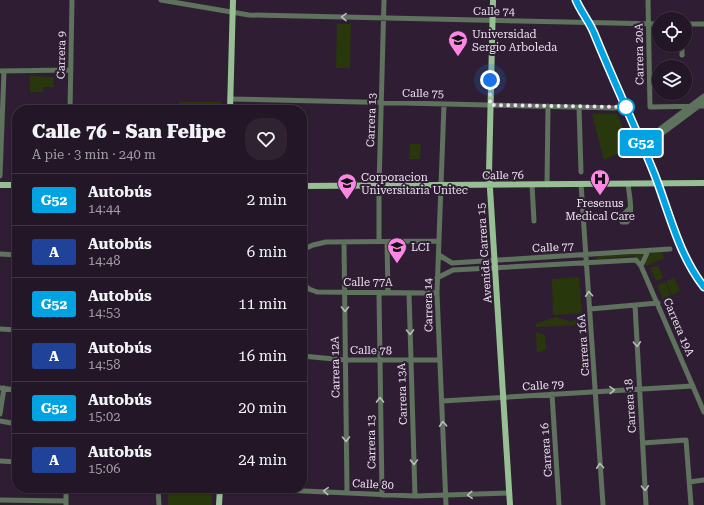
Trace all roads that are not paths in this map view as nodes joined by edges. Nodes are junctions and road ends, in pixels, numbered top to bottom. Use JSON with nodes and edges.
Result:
{"nodes":[{"id":1,"x":72,"y":0,"type":"edge"},
{"id":2,"x":161,"y":0,"type":"edge"},
{"id":3,"x":232,"y":0,"type":"edge"},
{"id":4,"x":384,"y":0,"type":"edge"},
{"id":5,"x":493,"y":0,"type":"edge"},
{"id":6,"x":648,"y":0,"type":"edge"},
{"id":7,"x":232,"y":13,"type":"junction"},
{"id":8,"x":383,"y":18,"type":"junction"},
{"id":9,"x":492,"y":20,"type":"junction"},
{"id":10,"x":648,"y":24,"type":"junction"},
{"id":11,"x":652,"y":24,"type":"edge"},
{"id":12,"x":692,"y":24,"type":"edge"},
{"id":13,"x":704,"y":24,"type":"edge"},
{"id":14,"x":71,"y":70,"type":"junction"},
{"id":15,"x":2,"y":71,"type":"edge"},
{"id":16,"x":704,"y":96,"type":"edge"},
{"id":17,"x":230,"y":99,"type":"junction"},
{"id":18,"x":382,"y":102,"type":"junction"},
{"id":19,"x":704,"y":102,"type":"edge"},
{"id":20,"x":444,"y":104,"type":"junction"},
{"id":21,"x":70,"y":105,"type":"edge"},
{"id":22,"x":230,"y":105,"type":"edge"},
{"id":23,"x":490,"y":105,"type":"junction"},
{"id":24,"x":548,"y":106,"type":"junction"},
{"id":25,"x":690,"y":106,"type":"junction"},
{"id":26,"x":701,"y":106,"type":"edge"},
{"id":27,"x":579,"y":107,"type":"junction"},
{"id":28,"x":616,"y":108,"type":"dead end"},
{"id":29,"x":581,"y":172,"type":"dead end"},
{"id":30,"x":0,"y":176,"type":"edge"},
{"id":31,"x":704,"y":183,"type":"edge"},
{"id":32,"x":581,"y":184,"type":"junction"},
{"id":33,"x":628,"y":184,"type":"junction"},
{"id":34,"x":0,"y":185,"type":"edge"},
{"id":35,"x":12,"y":185,"type":"edge"},
{"id":36,"x":489,"y":185,"type":"junction"},
{"id":37,"x":532,"y":185,"type":"junction"},
{"id":38,"x":547,"y":185,"type":"junction"},
{"id":39,"x":307,"y":186,"type":"edge"},
{"id":40,"x":378,"y":186,"type":"junction"},
{"id":41,"x":442,"y":186,"type":"junction"},
{"id":42,"x":630,"y":208,"type":"dead end"},
{"id":43,"x":534,"y":221,"type":"dead end"},
{"id":44,"x":440,"y":241,"type":"junction"},
{"id":45,"x":344,"y":242,"type":"junction"},
{"id":46,"x":379,"y":242,"type":"junction"},
{"id":47,"x":387,"y":242,"type":"junction"},
{"id":48,"x":307,"y":248,"type":"edge"},
{"id":49,"x":670,"y":249,"type":"dead end"},
{"id":50,"x":648,"y":251,"type":"junction"},
{"id":51,"x":0,"y":254,"type":"edge"},
{"id":52,"x":12,"y":255,"type":"edge"},
{"id":53,"x":439,"y":255,"type":"junction"},
{"id":54,"x":587,"y":255,"type":"junction"},
{"id":55,"x":494,"y":261,"type":"junction"},
{"id":56,"x":587,"y":262,"type":"junction"},
{"id":57,"x":641,"y":266,"type":"junction"},
{"id":58,"x":495,"y":268,"type":"junction"},
{"id":59,"x":437,"y":278,"type":"junction"},
{"id":60,"x":307,"y":287,"type":"edge"},
{"id":61,"x":345,"y":292,"type":"junction"},
{"id":62,"x":388,"y":292,"type":"junction"},
{"id":63,"x":379,"y":293,"type":"junction"},
{"id":64,"x":409,"y":293,"type":"junction"},
{"id":65,"x":437,"y":293,"type":"junction"},
{"id":66,"x":658,"y":303,"type":"junction"},
{"id":67,"x":635,"y":305,"type":"junction"},
{"id":68,"x":590,"y":309,"type":"junction"},
{"id":69,"x":0,"y":329,"type":"edge"},
{"id":70,"x":12,"y":330,"type":"edge"},
{"id":71,"x":307,"y":356,"type":"edge"},
{"id":72,"x":345,"y":360,"type":"junction"},
{"id":73,"x":411,"y":360,"type":"junction"},
{"id":74,"x":440,"y":360,"type":"junction"},
{"id":75,"x":380,"y":361,"type":"junction"},
{"id":76,"x":693,"y":386,"type":"junction"},
{"id":77,"x":2,"y":388,"type":"edge"},
{"id":78,"x":12,"y":389,"type":"edge"},
{"id":79,"x":639,"y":389,"type":"junction"},
{"id":80,"x":596,"y":391,"type":"junction"},
{"id":81,"x":552,"y":394,"type":"junction"},
{"id":82,"x":504,"y":397,"type":"junction"},
{"id":83,"x":442,"y":401,"type":"junction"},
{"id":84,"x":704,"y":412,"type":"edge"},
{"id":85,"x":0,"y":414,"type":"edge"},
{"id":86,"x":0,"y":421,"type":"edge"},
{"id":87,"x":12,"y":423,"type":"edge"},
{"id":88,"x":643,"y":444,"type":"junction"},
{"id":89,"x":0,"y":461,"type":"edge"},
{"id":90,"x":12,"y":462,"type":"edge"},
{"id":91,"x":704,"y":480,"type":"edge"},
{"id":92,"x":689,"y":482,"type":"junction"},
{"id":93,"x":307,"y":490,"type":"edge"},
{"id":94,"x":346,"y":492,"type":"junction"},
{"id":95,"x":160,"y":493,"type":"edge"},
{"id":96,"x":220,"y":493,"type":"edge"},
{"id":97,"x":509,"y":493,"type":"junction"},
{"id":98,"x":382,"y":495,"type":"junction"},
{"id":99,"x":415,"y":496,"type":"junction"},
{"id":100,"x":446,"y":496,"type":"junction"},
{"id":101,"x":0,"y":500,"type":"edge"},
{"id":102,"x":66,"y":503,"type":"edge"},
{"id":103,"x":161,"y":505,"type":"edge"},
{"id":104,"x":219,"y":505,"type":"edge"},
{"id":105,"x":446,"y":505,"type":"edge"},
{"id":106,"x":510,"y":505,"type":"edge"},
{"id":107,"x":559,"y":505,"type":"edge"},
{"id":108,"x":603,"y":505,"type":"edge"},
{"id":109,"x":646,"y":505,"type":"edge"},
{"id":110,"x":691,"y":505,"type":"edge"}],
"edges":[{"from":1,"to":14,"type":"street","name":"Carrera 9"},
{"from":2,"to":7,"type":"street","name":"Calle 74"},
{"from":3,"to":7,"type":"main road"},
{"from":4,"to":8,"type":"street","name":"Carrera 13"},
{"from":5,"to":9,"type":"main road","name":"Avenida Carrera 15"},
{"from":6,"to":10,"type":"street","name":"Carrera 20A"},
{"from":8,"to":7,"type":"street","name":"Calle 74","one_way":true},
{"from":7,"to":17,"type":"main road"},
{"from":8,"to":9,"type":"street","name":"Calle 74"},
{"from":8,"to":18,"type":"street","name":"Carrera 13"},
{"from":9,"to":10,"type":"street","name":"Calle 74"},
{"from":9,"to":23,"type":"main road","name":"Avenida Carrera 15"},
{"from":10,"to":11,"type":"street","name":"Calle 74"},
{"from":10,"to":25,"type":"street","name":"Carrera 20A"},
{"from":12,"to":13,"type":"street"},
{"from":14,"to":15,"type":"street"},
{"from":14,"to":21,"type":"street","name":"Carrera 9"},
{"from":15,"to":30,"type":"street"},
{"from":16,"to":25,"type":"street"},
{"from":17,"to":18,"type":"street","name":"Calle 75"},
{"from":17,"to":22,"type":"main road"},
{"from":18,"to":20,"type":"street","name":"Calle 75"},
{"from":18,"to":40,"type":"street","name":"Carrera 13"},
{"from":19,"to":26,"type":"street"},
{"from":20,"to":23,"type":"street","name":"Calle 75"},
{"from":20,"to":41,"type":"street","name":"Carrera 14"},
{"from":23,"to":24,"type":"street","name":"Calle 75"},
{"from":23,"to":36,"type":"main road","name":"Avenida Carrera 15"},
{"from":24,"to":27,"type":"street","name":"Calle 75"},
{"from":24,"to":38,"type":"street"},
{"from":25,"to":26,"type":"street"},
{"from":25,"to":26,"type":"street"},
{"from":27,"to":28,"type":"street","name":"Calle 75"},
{"from":27,"to":29,"type":"street"},
{"from":31,"to":33,"type":"main road","name":"Calle 76"},
{"from":32,"to":33,"type":"main road","name":"Calle 76"},
{"from":32,"to":38,"type":"main road","name":"Calle 76"},
{"from":32,"to":54,"type":"street","name":"Carrera 16A"},
{"from":33,"to":42,"type":"street"},
{"from":34,"to":35,"type":"main road"},
{"from":36,"to":37,"type":"main road","name":"Calle 76"},
{"from":36,"to":41,"type":"main road","name":"Calle 76"},
{"from":36,"to":55,"type":"main road","name":"Avenida Carrera 15"},
{"from":37,"to":38,"type":"main road","name":"Calle 76"},
{"from":37,"to":43,"type":"street"},
{"from":39,"to":40,"type":"main road","name":"Calle 76"},
{"from":40,"to":41,"type":"main road","name":"Calle 76"},
{"from":40,"to":46,"type":"street","name":"Carrera 13"},
{"from":41,"to":44,"type":"street","name":"Carrera 14"},
{"from":44,"to":47,"type":"street"},
{"from":44,"to":53,"type":"street","name":"Carrera 14"},
{"from":45,"to":46,"type":"street"},
{"from":45,"to":48,"type":"street"},
{"from":45,"to":61,"type":"street","name":"Carrera 12A"},
{"from":46,"to":47,"type":"street"},
{"from":47,"to":62,"type":"street"},
{"from":49,"to":50,"type":"street","name":"Calle 77"},
{"from":50,"to":54,"type":"street","name":"Calle 77"},
{"from":50,"to":57,"type":"street"},
{"from":51,"to":52,"type":"street"},
{"from":53,"to":55,"type":"street","name":"Calle 77"},
{"from":53,"to":59,"type":"street","name":"Carrera 14"},
{"from":54,"to":55,"type":"street","name":"Calle 77"},
{"from":54,"to":56,"type":"street","name":"Carrera 16A"},
{"from":55,"to":58,"type":"main road","name":"Avenida Carrera 15"},
{"from":56,"to":57,"type":"street","name":"Calle 77"},
{"from":56,"to":58,"type":"street","name":"Calle 77"},
{"from":68,"to":56,"type":"street","name":"Carrera 16A","one_way":true},
{"from":57,"to":66,"type":"street","name":"Carrera 19A"},
{"from":58,"to":59,"type":"street","name":"Calle 77"},
{"from":58,"to":82,"type":"main road","name":"Avenida Carrera 15"},
{"from":59,"to":65,"type":"street","name":"Carrera 14"},
{"from":60,"to":61,"type":"street","name":"Calle 77A"},
{"from":61,"to":63,"type":"street","name":"Calle 77A"},
{"from":61,"to":72,"type":"street","name":"Carrera 12A","one_way":true},
{"from":62,"to":63,"type":"street","name":"Calle 77A"},
{"from":62,"to":64,"type":"street","name":"Calle 77A"},
{"from":63,"to":75,"type":"street","name":"Carrera 13"},
{"from":64,"to":65,"type":"street","name":"Calle 77A"},
{"from":64,"to":73,"type":"street","name":"Carrera 13A","one_way":true},
{"from":65,"to":74,"type":"street","name":"Carrera 14"},
{"from":66,"to":67,"type":"street"},
{"from":66,"to":76,"type":"street","name":"Carrera 19A"},
{"from":67,"to":68,"type":"street"},
{"from":67,"to":79,"type":"street","name":"Carrera 18","one_way":true},
{"from":68,"to":80,"type":"street","name":"Carrera 16A"},
{"from":69,"to":70,"type":"street"},
{"from":71,"to":72,"type":"street","name":"Calle 78"},
{"from":72,"to":75,"type":"street","name":"Calle 78"},
{"from":72,"to":94,"type":"street","name":"Carrera 12A","one_way":true},
{"from":73,"to":74,"type":"street","name":"Calle 78"},
{"from":73,"to":75,"type":"street","name":"Calle 78"},
{"from":73,"to":99,"type":"street","name":"Carrera 13A","one_way":true},
{"from":74,"to":83,"type":"street","name":"Carrera 14"},
{"from":98,"to":75,"type":"street","name":"Carrera 13","one_way":true},
{"from":76,"to":79,"type":"street","name":"Calle 79"},
{"from":76,"to":84,"type":"street","name":"Carrera 19A"},
{"from":77,"to":78,"type":"street"},
{"from":77,"to":85,"type":"street"},
{"from":80,"to":79,"type":"street","name":"Calle 79","one_way":true},
{"from":79,"to":88,"type":"street","name":"Carrera 18"},
{"from":80,"to":81,"type":"street","name":"Calle 79"},
{"from":108,"to":80,"type":"street","name":"Carrera 16A","one_way":true},
{"from":81,"to":82,"type":"street","name":"Calle 79"},
{"from":81,"to":107,"type":"street","name":"Carrera 16"},
{"from":82,"to":83,"type":"street","name":"Calle 79"},
{"from":82,"to":97,"type":"main road","name":"Avenida Carrera 15"},
{"from":100,"to":83,"type":"street","name":"Carrera 14","one_way":true},
{"from":86,"to":87,"type":"street"},
{"from":88,"to":92,"type":"street"},
{"from":88,"to":109,"type":"street","name":"Carrera 18","one_way":true},
{"from":89,"to":90,"type":"street"},
{"from":91,"to":92,"type":"street"},
{"from":92,"to":110,"type":"street"},
{"from":94,"to":93,"type":"street","name":"Calle 80","one_way":true},
{"from":94,"to":98,"type":"street","name":"Calle 80"},
{"from":95,"to":103,"type":"street"},
{"from":96,"to":104,"type":"main road"},
{"from":97,"to":100,"type":"street","name":"Calle 80","one_way":true},
{"from":97,"to":106,"type":"main road","name":"Avenida Carrera 15"},
{"from":98,"to":99,"type":"street","name":"Calle 80"},
{"from":99,"to":100,"type":"street","name":"Calle 80"},
{"from":100,"to":105,"type":"street","name":"Carrera 14"},
{"from":101,"to":102,"type":"street"}]}
